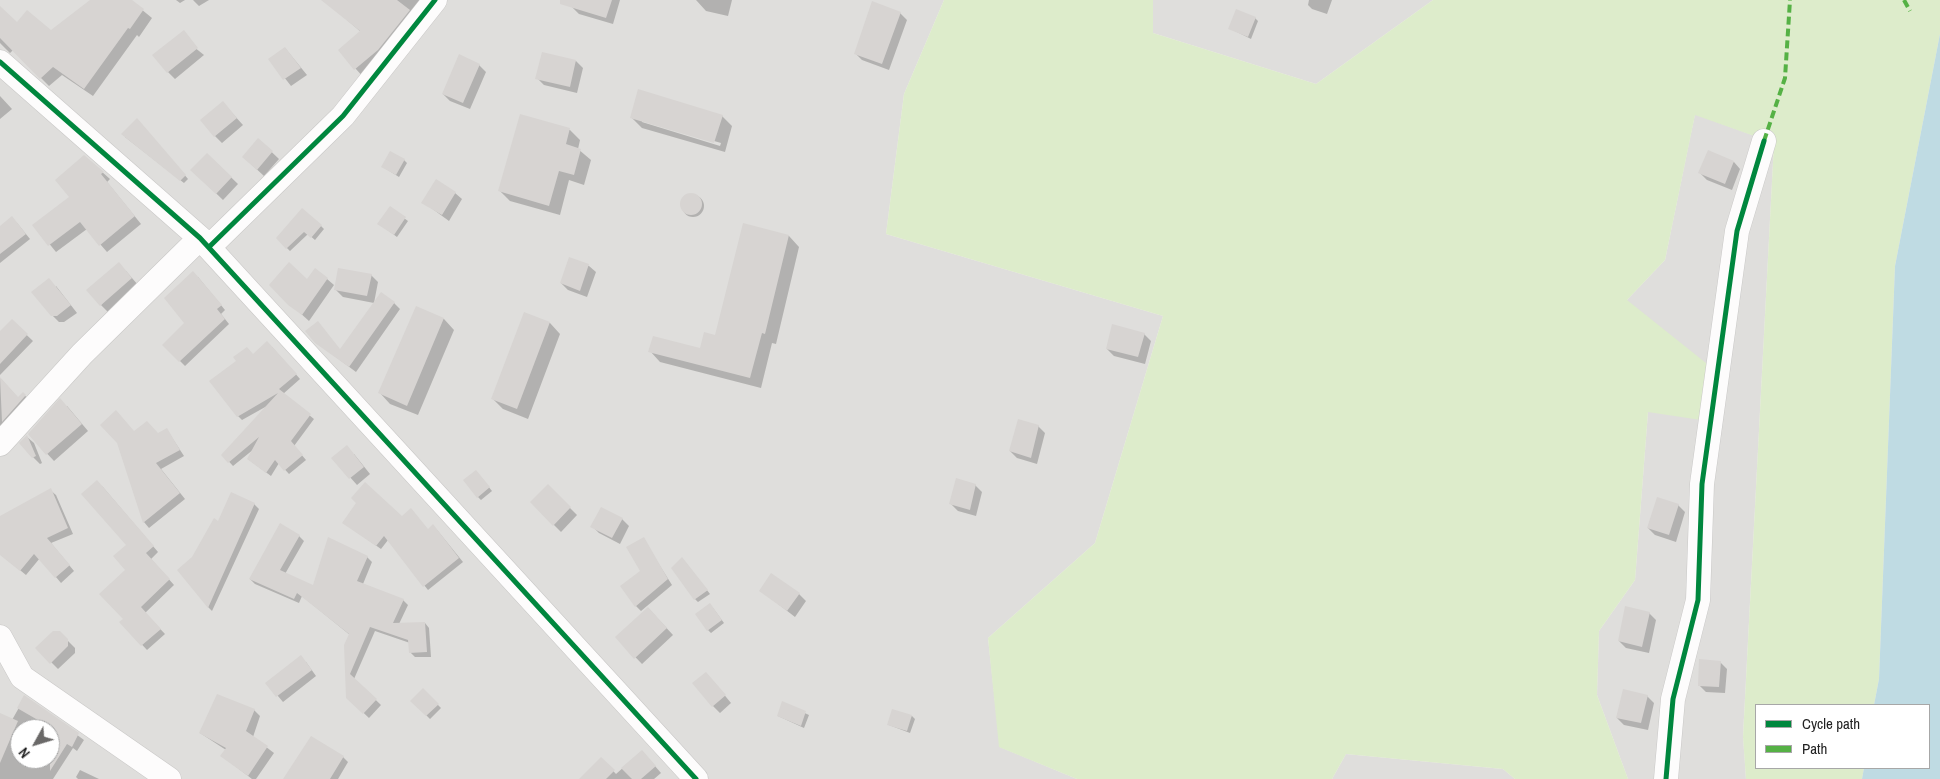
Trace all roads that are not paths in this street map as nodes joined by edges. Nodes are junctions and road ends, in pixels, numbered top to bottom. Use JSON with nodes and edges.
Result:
{"nodes":[{"id":1,"x":435,"y":0,"type":"edge"},
{"id":2,"x":0,"y":62,"type":"edge"},
{"id":3,"x":1764,"y":141,"type":"dead end"},
{"id":4,"x":205,"y":243,"type":"junction"},
{"id":5,"x":0,"y":444,"type":"edge"},
{"id":6,"x":0,"y":637,"type":"edge"},
{"id":7,"x":169,"y":779,"type":"edge"},
{"id":8,"x":696,"y":779,"type":"edge"},
{"id":9,"x":1666,"y":779,"type":"edge"}],
"edges":[{"from":1,"to":4,"type":"street"},
{"from":2,"to":4,"type":"street"},
{"from":3,"to":9,"type":"street"},
{"from":4,"to":5,"type":"street"},
{"from":4,"to":8,"type":"street"},
{"from":6,"to":7,"type":"street"}]}
